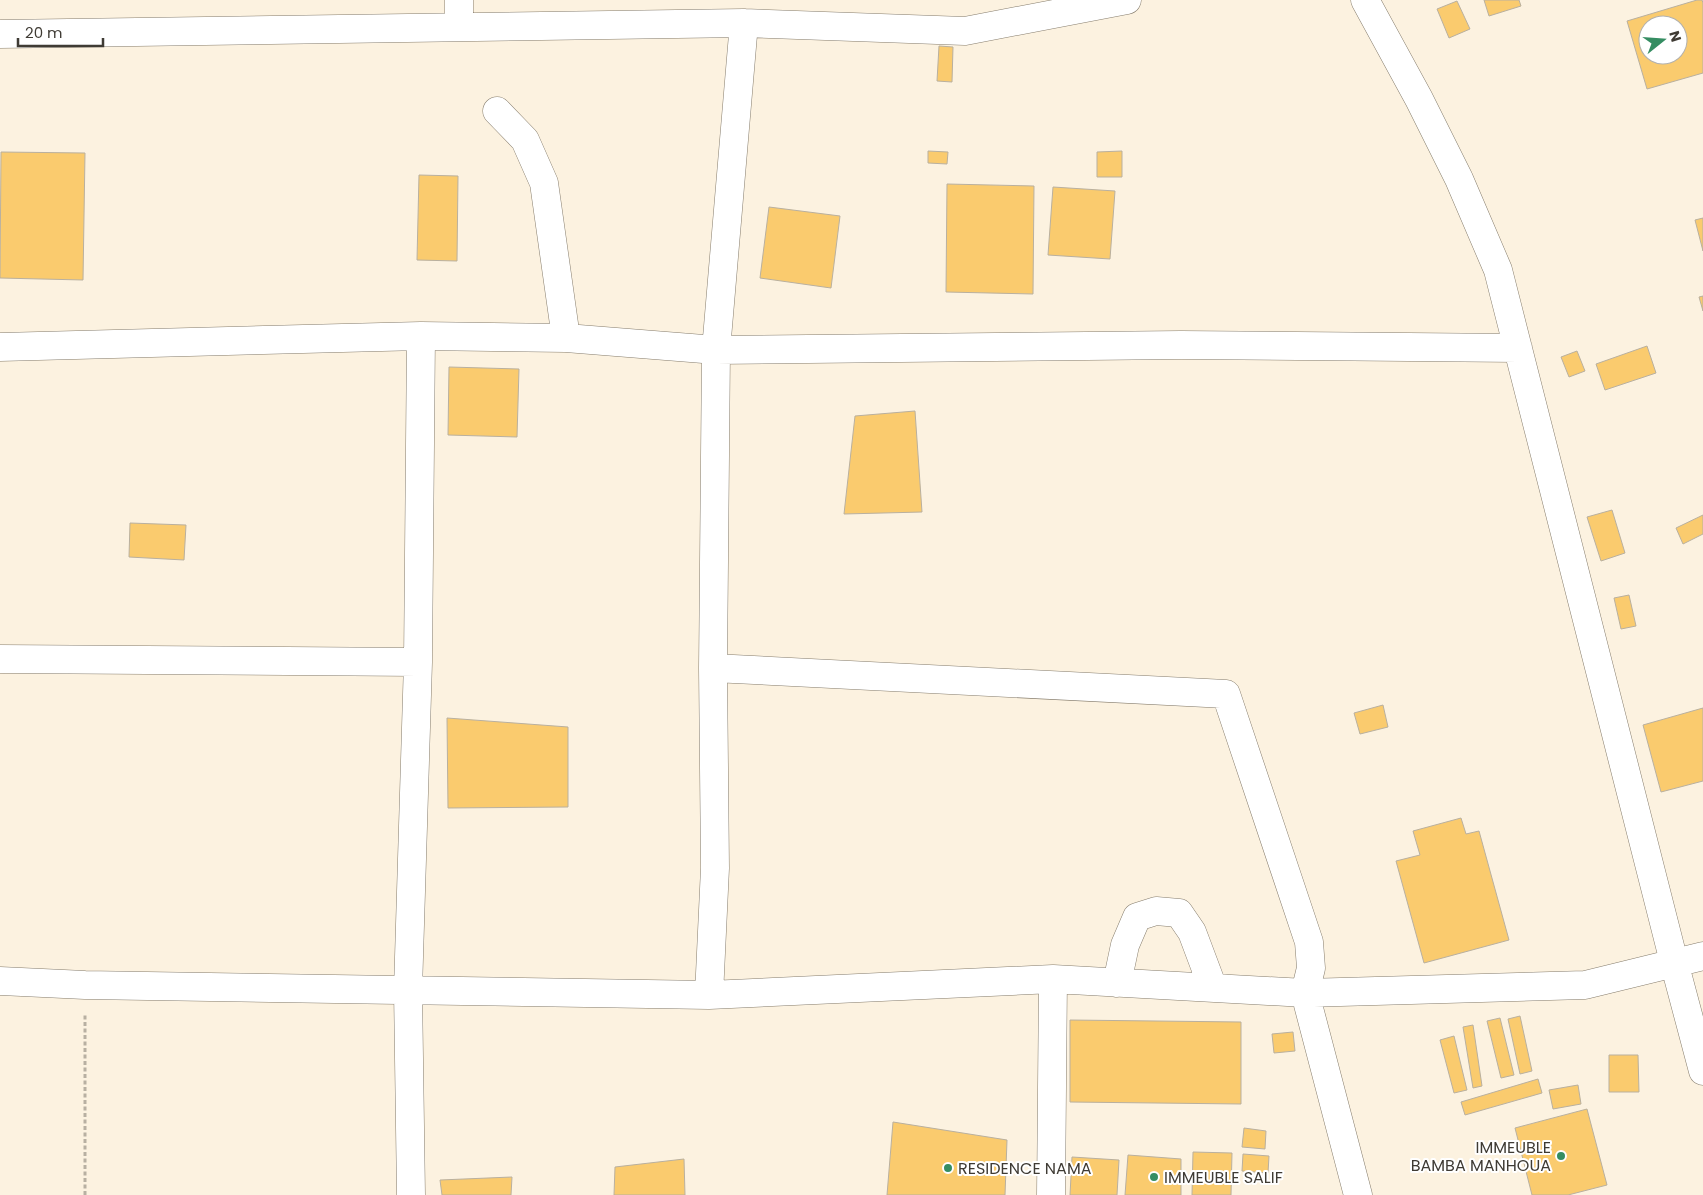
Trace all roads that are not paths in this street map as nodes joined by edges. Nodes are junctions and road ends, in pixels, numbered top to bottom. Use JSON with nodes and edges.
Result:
{"nodes":[{"id":1,"x":459,"y":0,"type":"edge"},
{"id":2,"x":1128,"y":0,"type":"edge"},
{"id":3,"x":1365,"y":0,"type":"edge"},
{"id":4,"x":744,"y":23,"type":"junction"},
{"id":5,"x":459,"y":27,"type":"junction"},
{"id":6,"x":0,"y":34,"type":"edge"},
{"id":7,"x":498,"y":111,"type":"dead end"},
{"id":8,"x":420,"y":336,"type":"junction"},
{"id":9,"x":566,"y":338,"type":"junction"},
{"id":10,"x":0,"y":347,"type":"edge"},
{"id":11,"x":1518,"y":348,"type":"junction"},
{"id":12,"x":716,"y":350,"type":"junction"},
{"id":13,"x":0,"y":659,"type":"edge"},
{"id":14,"x":418,"y":662,"type":"junction"},
{"id":15,"x":713,"y":668,"type":"junction"},
{"id":16,"x":1703,"y":956,"type":"edge"},
{"id":17,"x":1674,"y":962,"type":"junction"},
{"id":18,"x":1052,"y":979,"type":"junction"},
{"id":19,"x":0,"y":981,"type":"edge"},
{"id":20,"x":1117,"y":982,"type":"junction"},
{"id":21,"x":1213,"y":988,"type":"junction"},
{"id":22,"x":408,"y":990,"type":"junction"},
{"id":23,"x":1305,"y":993,"type":"junction"},
{"id":24,"x":709,"y":996,"type":"junction"},
{"id":25,"x":1703,"y":1071,"type":"edge"},
{"id":26,"x":412,"y":1195,"type":"edge"},
{"id":27,"x":1051,"y":1195,"type":"edge"},
{"id":28,"x":1358,"y":1195,"type":"edge"}],
"edges":[{"from":1,"to":5,"type":"street"},
{"from":2,"to":4,"type":"street"},
{"from":3,"to":11,"type":"street"},
{"from":4,"to":5,"type":"street"},
{"from":4,"to":12,"type":"street"},
{"from":5,"to":6,"type":"street"},
{"from":7,"to":9,"type":"street"},
{"from":8,"to":9,"type":"street"},
{"from":8,"to":10,"type":"street"},
{"from":8,"to":14,"type":"street"},
{"from":9,"to":12,"type":"street"},
{"from":11,"to":12,"type":"street"},
{"from":11,"to":17,"type":"street"},
{"from":12,"to":15,"type":"street"},
{"from":13,"to":14,"type":"street"},
{"from":14,"to":22,"type":"street"},
{"from":15,"to":23,"type":"street"},
{"from":15,"to":24,"type":"street"},
{"from":16,"to":17,"type":"street"},
{"from":17,"to":23,"type":"street"},
{"from":17,"to":25,"type":"street"},
{"from":18,"to":20,"type":"street"},
{"from":18,"to":24,"type":"street"},
{"from":18,"to":27,"type":"street"},
{"from":19,"to":22,"type":"street"},
{"from":20,"to":21,"type":"street"},
{"from":20,"to":21,"type":"street"},
{"from":21,"to":23,"type":"street"},
{"from":22,"to":24,"type":"street"},
{"from":22,"to":26,"type":"street"},
{"from":23,"to":28,"type":"street"}]}
